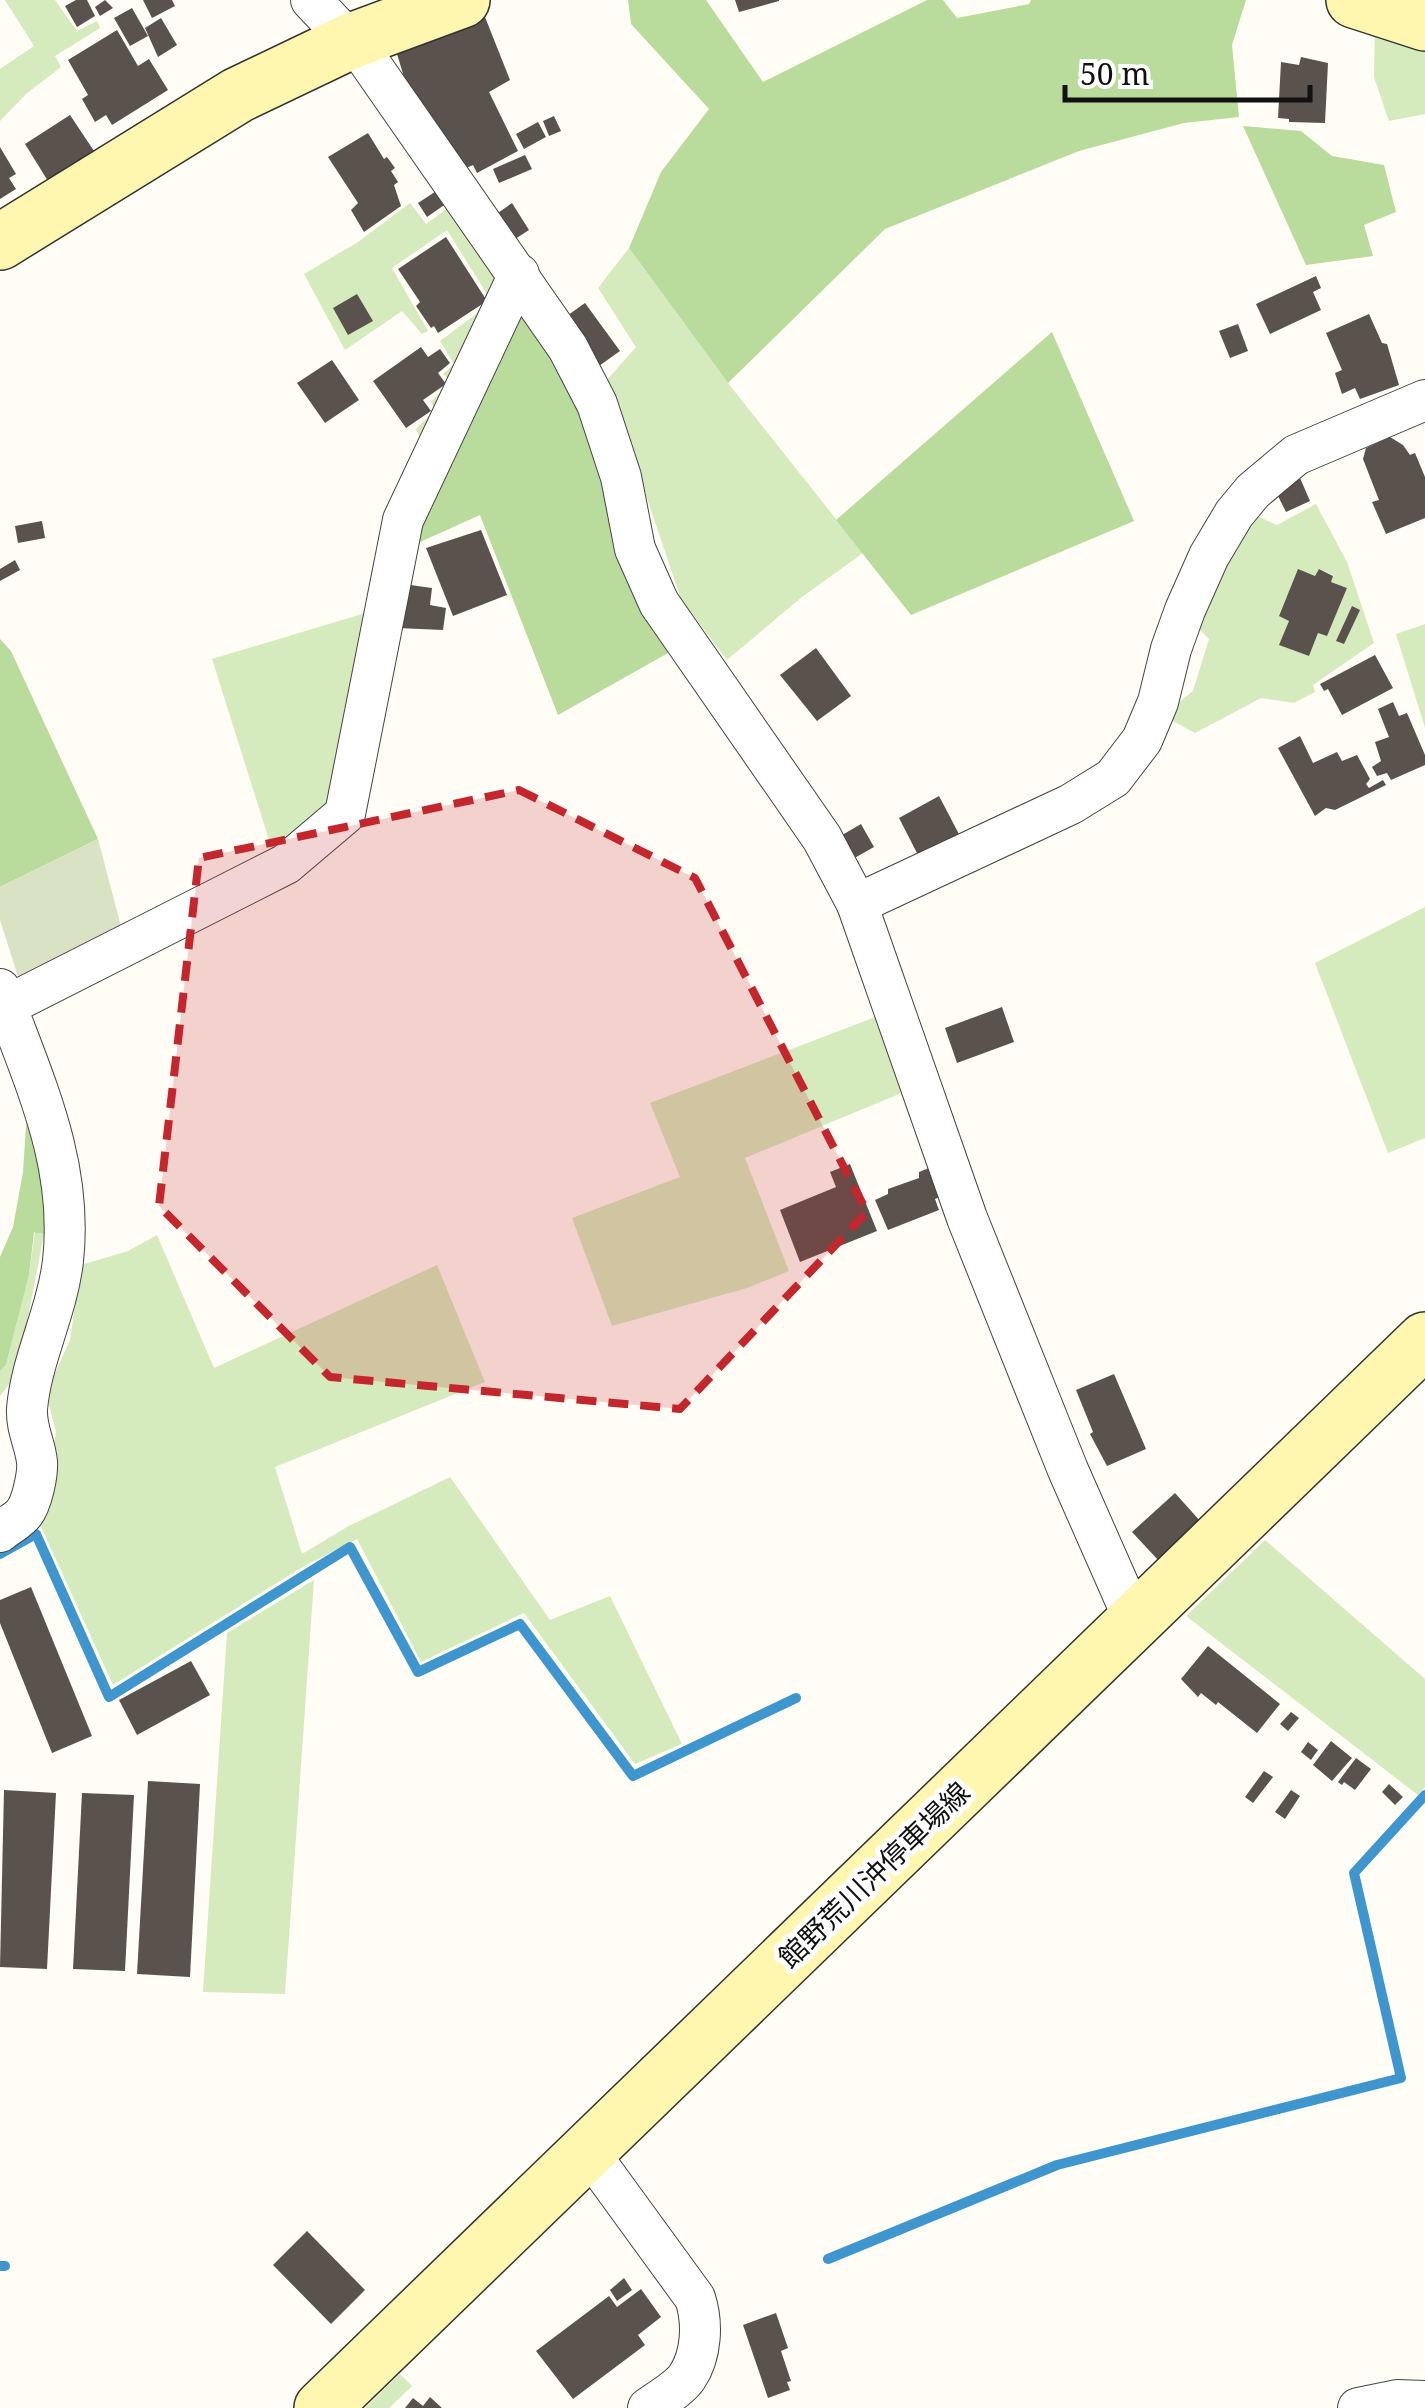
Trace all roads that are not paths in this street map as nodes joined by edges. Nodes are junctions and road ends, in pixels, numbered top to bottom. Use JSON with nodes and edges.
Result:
{"nodes":[{"id":1,"x":311,"y":0,"type":"edge"},
{"id":2,"x":462,"y":0,"type":"edge"},
{"id":3,"x":1354,"y":0,"type":"edge"},
{"id":4,"x":1425,"y":24,"type":"edge"},
{"id":5,"x":351,"y":40,"type":"junction"},
{"id":6,"x":0,"y":242,"type":"edge"},
{"id":7,"x":519,"y":274,"type":"junction"},
{"id":8,"x":1425,"y":400,"type":"edge"},
{"id":9,"x":857,"y":904,"type":"junction"},
{"id":10,"x":3,"y":998,"type":"edge"},
{"id":11,"x":1425,"y":1340,"type":"edge"},
{"id":12,"x":0,"y":1532,"type":"edge"},
{"id":13,"x":1136,"y":1622,"type":"junction"},
{"id":14,"x":588,"y":2151,"type":"junction"},
{"id":15,"x":1425,"y":2401,"type":"edge"},
{"id":16,"x":322,"y":2408,"type":"edge"},
{"id":17,"x":648,"y":2408,"type":"edge"},
{"id":18,"x":1358,"y":2408,"type":"edge"}],
"edges":[{"from":1,"to":5,"type":"street"},
{"from":2,"to":5,"type":"main road"},
{"from":3,"to":4,"type":"main road"},
{"from":5,"to":6,"type":"main road"},
{"from":5,"to":7,"type":"street"},
{"from":7,"to":9,"type":"street"},
{"from":7,"to":10,"type":"street"},
{"from":8,"to":9,"type":"street"},
{"from":9,"to":13,"type":"street"},
{"from":10,"to":12,"type":"street"},
{"from":11,"to":13,"type":"main road","name":"館野荒川沖停車場線"},
{"from":13,"to":14,"type":"main road","name":"館野荒川沖停車場線"},
{"from":14,"to":16,"type":"main road","name":"館野荒川沖停車場線"},
{"from":14,"to":17,"type":"street"},
{"from":15,"to":18,"type":"street"}]}
